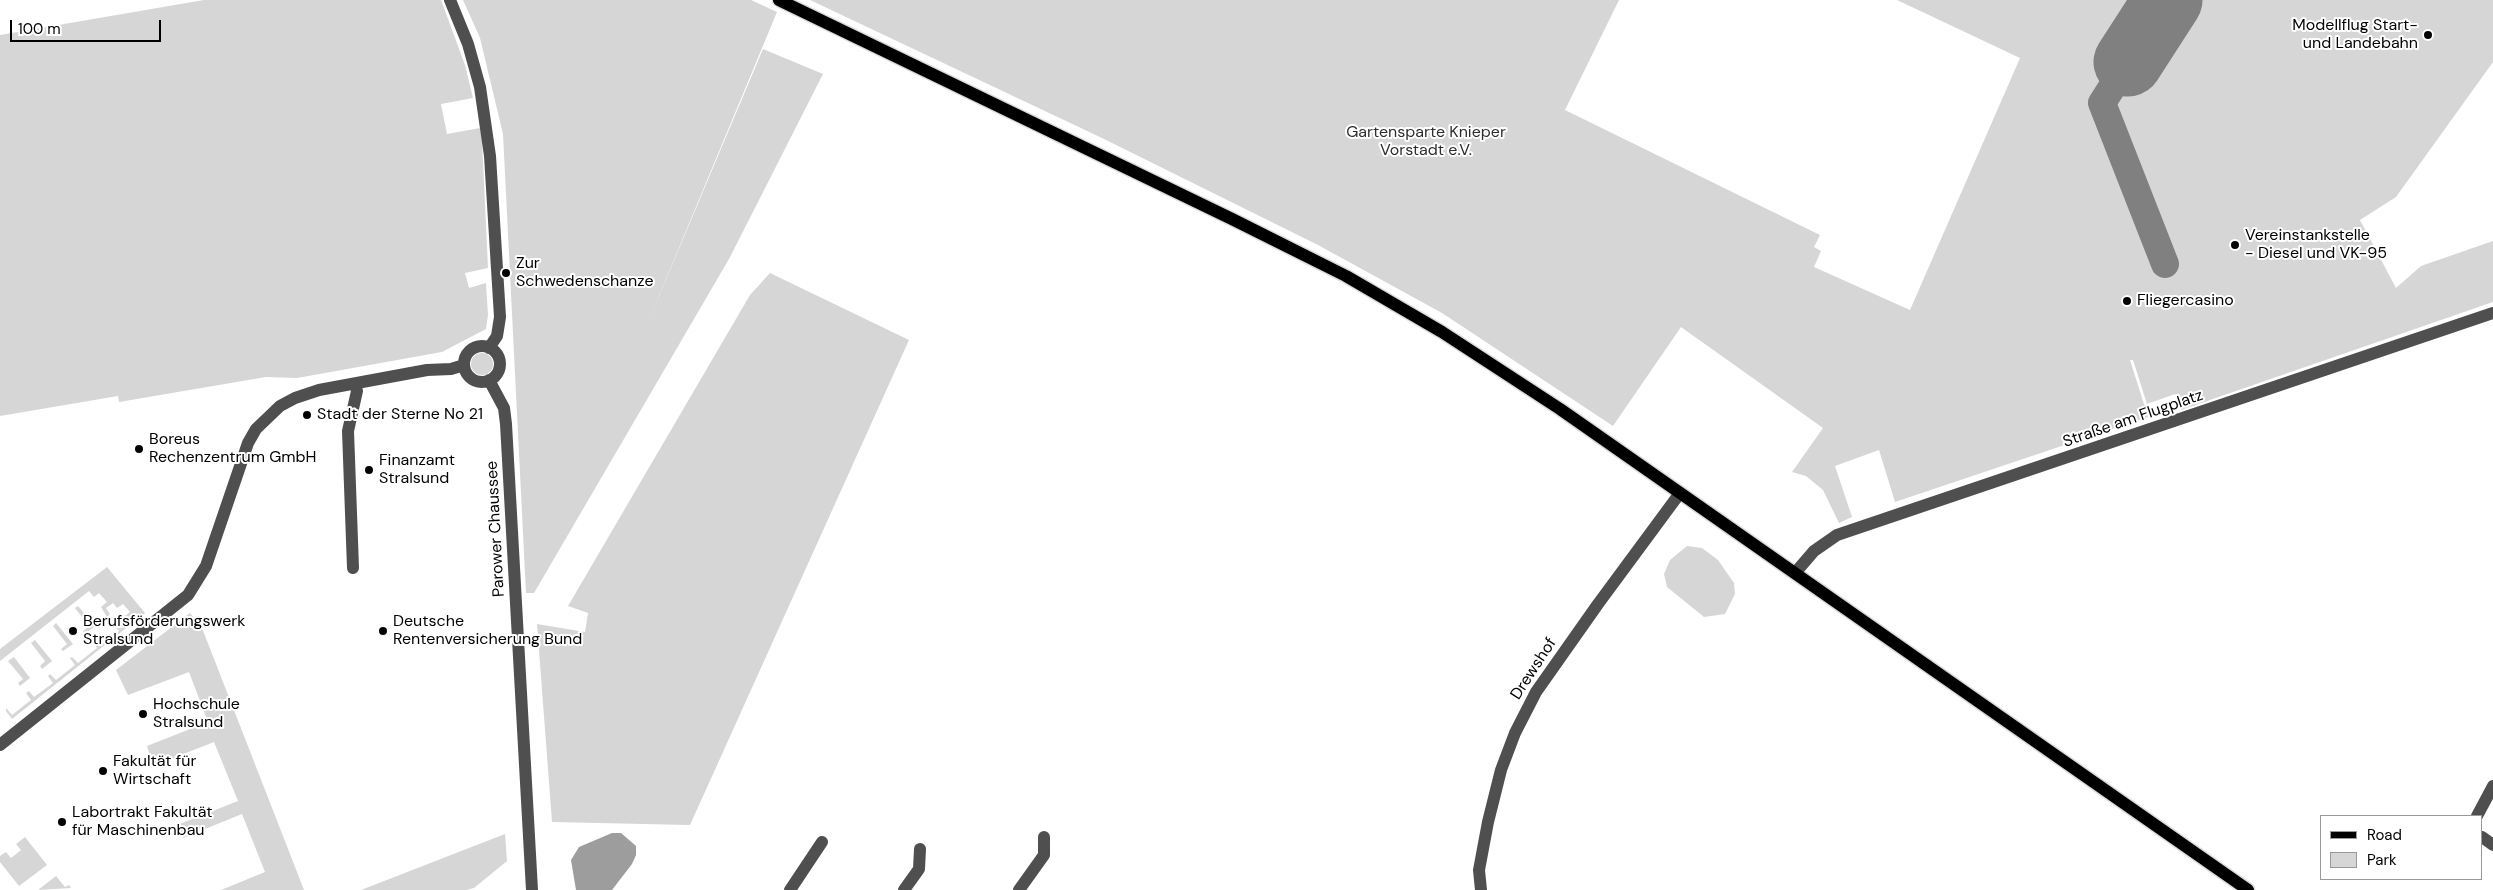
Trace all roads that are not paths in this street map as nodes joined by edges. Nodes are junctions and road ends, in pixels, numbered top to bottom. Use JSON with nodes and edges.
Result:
{"nodes":[{"id":1,"x":450,"y":0,"type":"edge"},
{"id":2,"x":779,"y":0,"type":"edge"},
{"id":3,"x":2493,"y":313,"type":"edge"},
{"id":4,"x":489,"y":348,"type":"junction"},
{"id":5,"x":464,"y":365,"type":"junction"},
{"id":6,"x":489,"y":380,"type":"junction"},
{"id":7,"x":357,"y":391,"type":"dead end"},
{"id":8,"x":1680,"y":493,"type":"junction"},
{"id":9,"x":353,"y":568,"type":"dead end"},
{"id":10,"x":1794,"y":573,"type":"junction"},
{"id":11,"x":0,"y":745,"type":"edge"},
{"id":12,"x":2493,"y":786,"type":"edge"},
{"id":13,"x":2478,"y":815,"type":"edge"},
{"id":14,"x":1044,"y":836,"type":"dead end"},
{"id":15,"x":822,"y":842,"type":"dead end"},
{"id":16,"x":920,"y":850,"type":"dead end"},
{"id":17,"x":532,"y":890,"type":"edge"},
{"id":18,"x":790,"y":890,"type":"edge"},
{"id":19,"x":904,"y":890,"type":"edge"},
{"id":20,"x":1019,"y":890,"type":"edge"},
{"id":21,"x":1481,"y":890,"type":"edge"},
{"id":22,"x":2248,"y":890,"type":"edge"}],
"edges":[{"from":1,"to":4,"type":"street"},
{"from":2,"to":8,"type":"main road"},
{"from":3,"to":10,"type":"street","name":"Straße am Flugplatz"},
{"from":4,"to":5,"type":"street"},
{"from":4,"to":6,"type":"street"},
{"from":5,"to":6,"type":"street"},
{"from":5,"to":11,"type":"street"},
{"from":6,"to":17,"type":"street","name":"Parower Chaussee"},
{"from":7,"to":9,"type":"street"},
{"from":8,"to":10,"type":"main road"},
{"from":8,"to":21,"type":"street","name":"Drewshof"},
{"from":10,"to":22,"type":"main road"},
{"from":12,"to":13,"type":"street"},
{"from":14,"to":20,"type":"street"},
{"from":15,"to":18,"type":"street"},
{"from":16,"to":19,"type":"street"}]}
